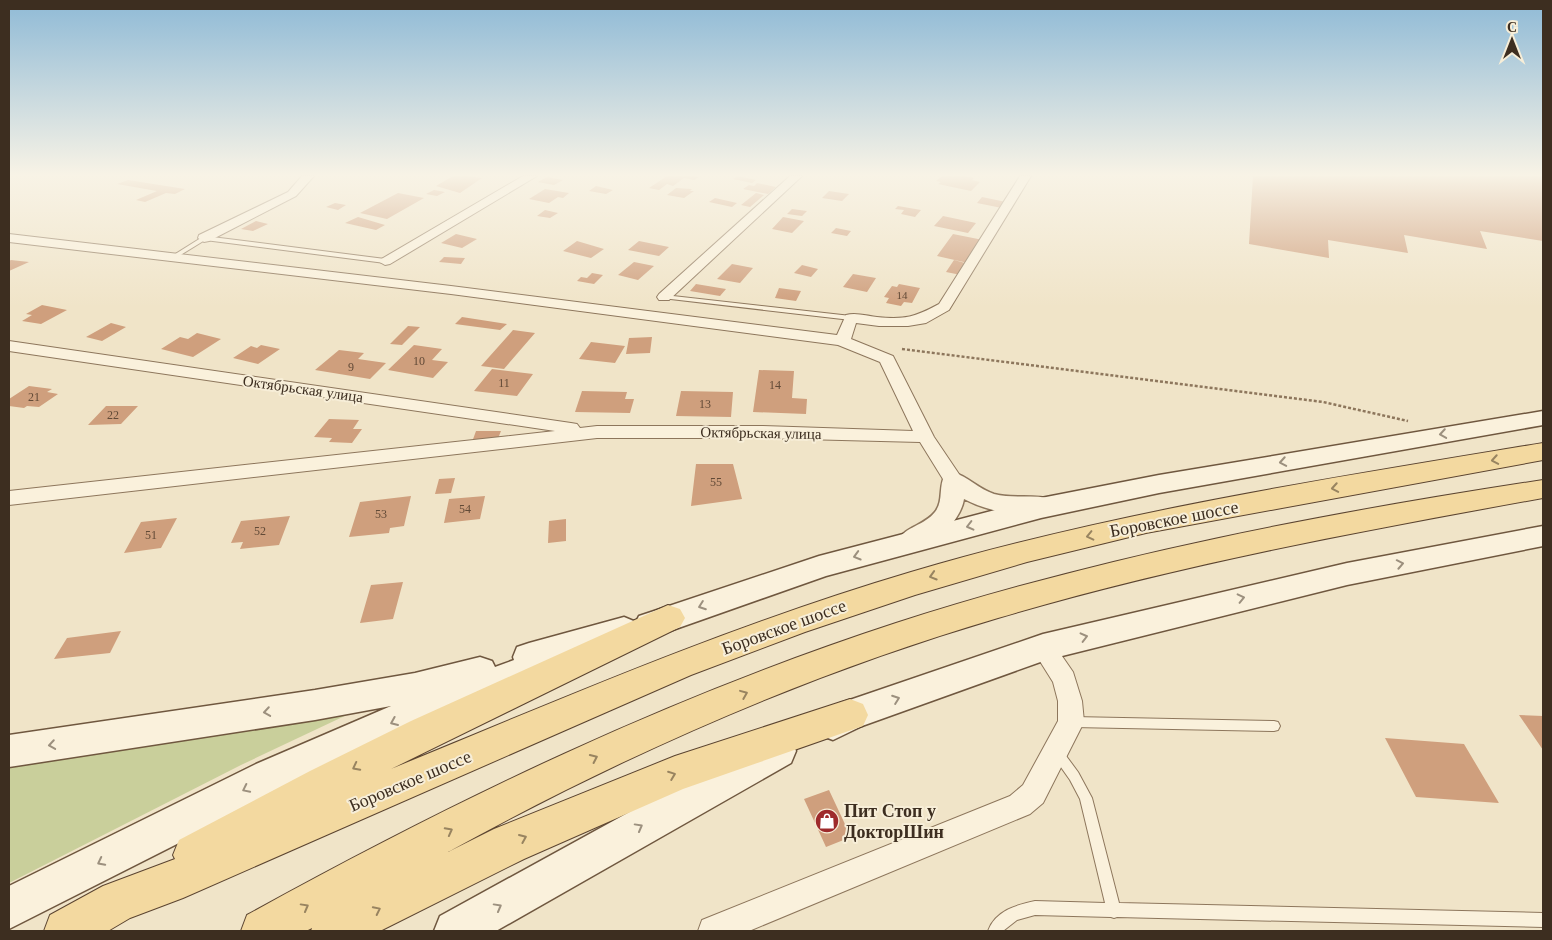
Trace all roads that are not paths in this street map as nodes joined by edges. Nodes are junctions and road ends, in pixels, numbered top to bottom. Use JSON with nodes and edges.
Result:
{"nodes":[{"id":1,"x":240,"y":220,"type":"edge"},
{"id":2,"x":456,"y":220,"type":"edge"},
{"id":3,"x":748,"y":220,"type":"edge"},
{"id":4,"x":998,"y":220,"type":"edge"},
{"id":5,"x":9,"y":238,"type":"edge"},
{"id":6,"x":204,"y":238,"type":"junction"},
{"id":7,"x":172,"y":258,"type":"junction"},
{"id":8,"x":385,"y":261,"type":"joint"},
{"id":9,"x":664,"y":297,"type":"joint"},
{"id":10,"x":851,"y":318,"type":"junction"},
{"id":11,"x":842,"y":341,"type":"junction"},
{"id":12,"x":9,"y":346,"type":"edge"},
{"id":13,"x":1543,"y":418,"type":"edge"},
{"id":14,"x":597,"y":432,"type":"junction"},
{"id":15,"x":925,"y":437,"type":"junction"},
{"id":16,"x":1543,"y":451,"type":"edge"},
{"id":17,"x":953,"y":480,"type":"junction"},
{"id":18,"x":1543,"y":489,"type":"edge"},
{"id":19,"x":9,"y":498,"type":"edge"},
{"id":20,"x":1068,"y":503,"type":"junction"},
{"id":21,"x":1543,"y":536,"type":"edge"},
{"id":22,"x":904,"y":542,"type":"junction"},
{"id":23,"x":668,"y":618,"type":"junction"},
{"id":24,"x":1043,"y":647,"type":"junction"},
{"id":25,"x":850,"y":715,"type":"junction"},
{"id":26,"x":1071,"y":722,"type":"junction"},
{"id":27,"x":1274,"y":726,"type":"dead end"},
{"id":28,"x":1055,"y":751,"type":"junction"},
{"id":29,"x":9,"y":752,"type":"edge"},
{"id":30,"x":118,"y":901,"type":"junction"},
{"id":31,"x":9,"y":908,"type":"edge"},
{"id":32,"x":1114,"y":911,"type":"junction"},
{"id":33,"x":1543,"y":920,"type":"edge"},
{"id":34,"x":66,"y":931,"type":"edge"},
{"id":35,"x":263,"y":931,"type":"edge"},
{"id":36,"x":333,"y":931,"type":"edge"},
{"id":37,"x":455,"y":931,"type":"edge"},
{"id":38,"x":713,"y":931,"type":"edge"},
{"id":39,"x":995,"y":931,"type":"edge"}],
"edges":[{"from":1,"to":6,"type":"street"},
{"from":2,"to":8,"type":"street"},
{"from":3,"to":9,"type":"street"},
{"from":4,"to":10,"type":"street"},
{"from":5,"to":7,"type":"street"},
{"from":6,"to":7,"type":"lane"},
{"from":6,"to":8,"type":"lane"},
{"from":7,"to":11,"type":"street"},
{"from":9,"to":10,"type":"lane"},
{"from":10,"to":11,"type":"street"},
{"from":11,"to":15,"type":"street"},
{"from":12,"to":14,"type":"street","name":"Октябрьская улица"},
{"from":13,"to":20,"type":"main road","one_way":true},
{"from":14,"to":15,"type":"street","name":"Октябрьская улица"},
{"from":14,"to":19,"type":"street","name":"Октябрьская улица"},
{"from":15,"to":17,"type":"street"},
{"from":16,"to":30,"type":"main road","name":"Боровское шоссе","one_way":true},
{"from":17,"to":20,"type":"street"},
{"from":17,"to":22,"type":"street"},
{"from":35,"to":18,"type":"main road","one_way":true},
{"from":20,"to":22,"type":"main road","one_way":true},
{"from":24,"to":21,"type":"main road","one_way":true},
{"from":22,"to":23,"type":"main road","one_way":true},
{"from":23,"to":29,"type":"main road","one_way":true},
{"from":23,"to":30,"type":"main road","one_way":true},
{"from":23,"to":31,"type":"main road","one_way":true},
{"from":25,"to":24,"type":"main road","one_way":true},
{"from":24,"to":26,"type":"street"},
{"from":36,"to":25,"type":"main road","one_way":true},
{"from":37,"to":25,"type":"main road","one_way":true},
{"from":26,"to":27,"type":"lane"},
{"from":26,"to":28,"type":"street"},
{"from":28,"to":32,"type":"lane"},
{"from":28,"to":38,"type":"street"},
{"from":30,"to":34,"type":"main road","name":"Боровское шоссе"},
{"from":32,"to":33,"type":"lane"},
{"from":32,"to":39,"type":"lane"}]}
